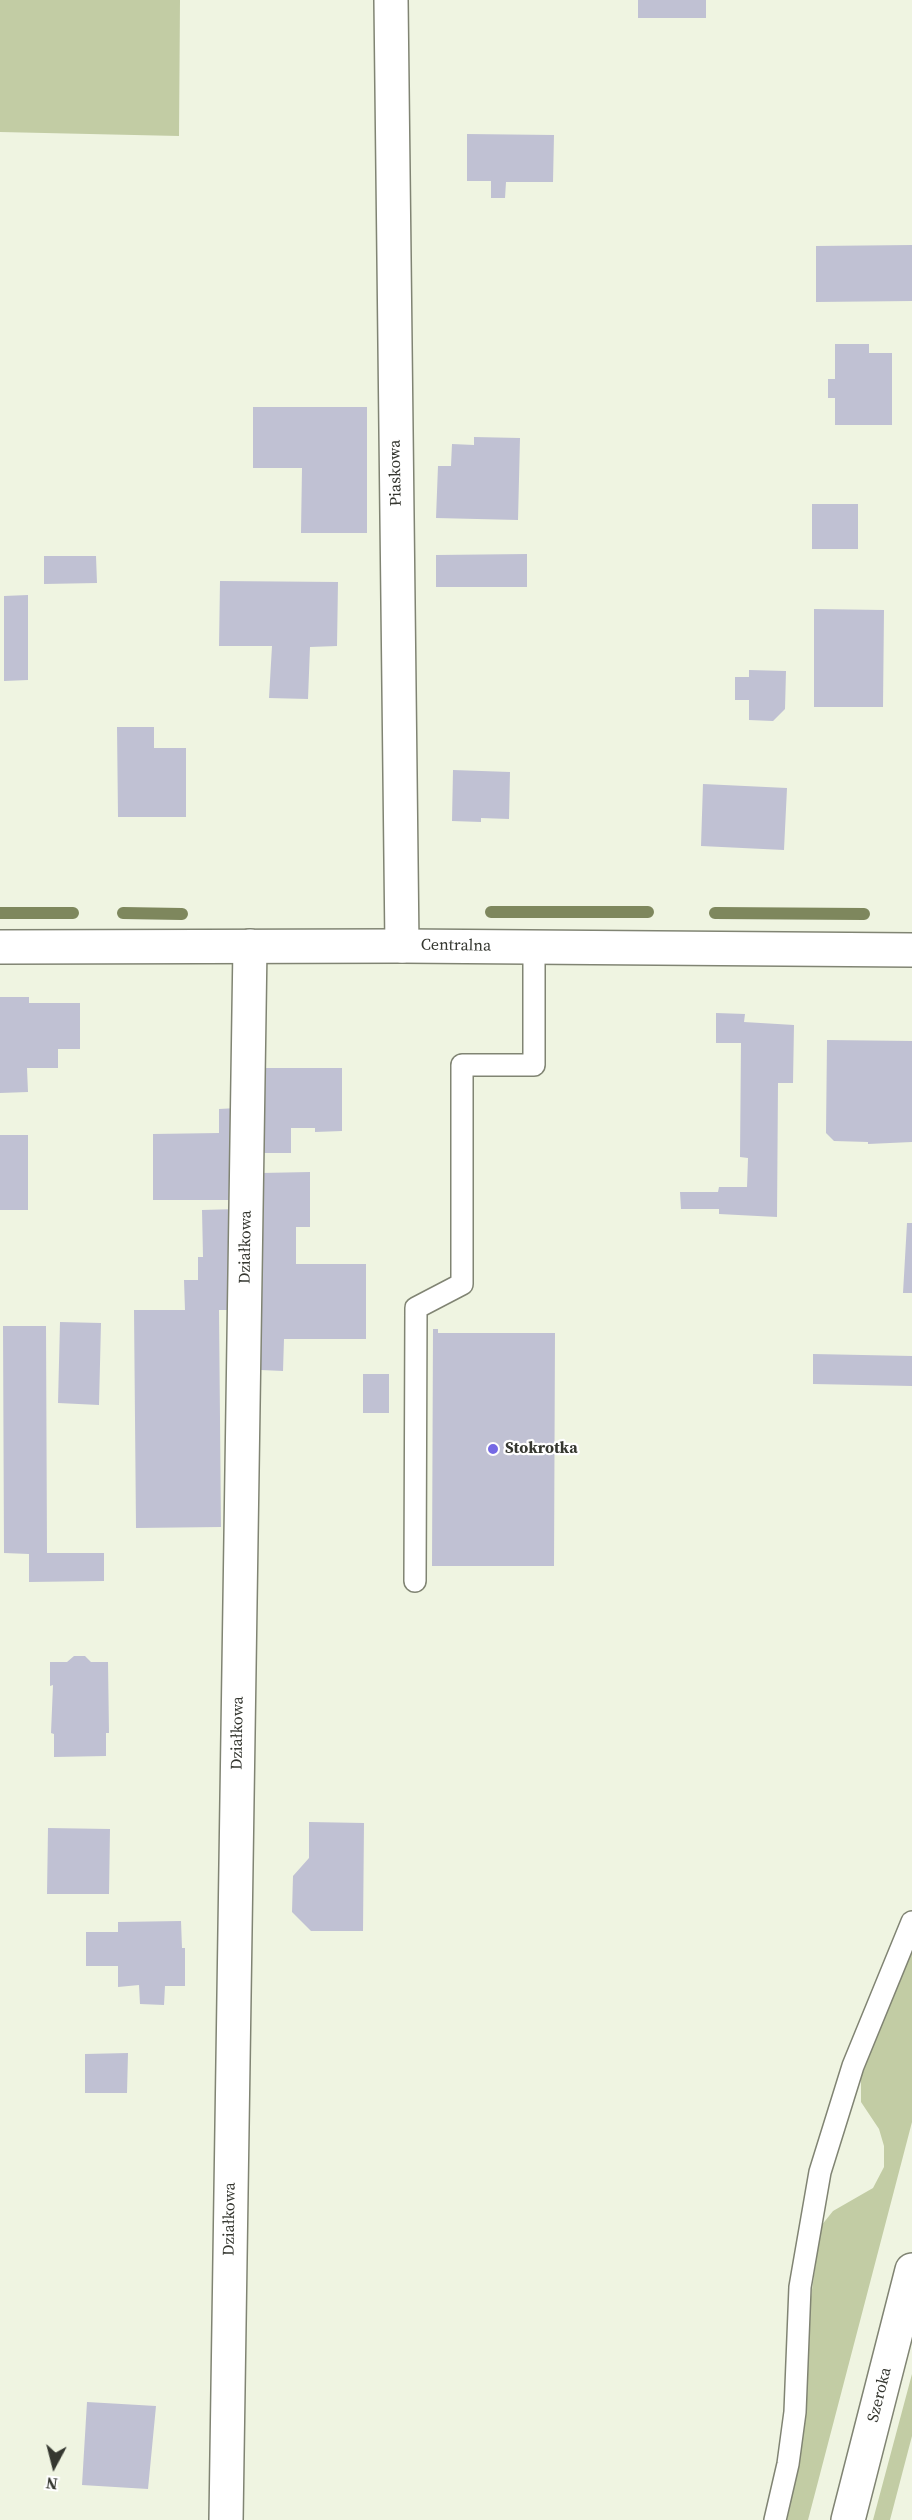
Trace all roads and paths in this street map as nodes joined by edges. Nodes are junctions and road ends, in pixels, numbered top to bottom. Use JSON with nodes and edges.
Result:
{"nodes":[{"id":1,"x":391,"y":0,"type":"edge"},
{"id":2,"x":402,"y":945,"type":"junction"},
{"id":3,"x":250,"y":946,"type":"junction"},
{"id":4,"x":0,"y":947,"type":"edge"},
{"id":5,"x":534,"y":947,"type":"junction"},
{"id":6,"x":912,"y":950,"type":"edge"},
{"id":7,"x":415,"y":1581,"type":"dead end"},
{"id":8,"x":912,"y":1922,"type":"edge"},
{"id":9,"x":912,"y":2270,"type":"edge"},
{"id":10,"x":226,"y":2520,"type":"edge"},
{"id":11,"x":775,"y":2520,"type":"edge"},
{"id":12,"x":848,"y":2520,"type":"edge"}],
"edges":[{"from":1,"to":2,"type":"street","name":"Piaskowa"},
{"from":2,"to":3,"type":"street","name":"Centralna"},
{"from":2,"to":5,"type":"street","name":"Centralna"},
{"from":3,"to":4,"type":"street","name":"Centralna"},
{"from":3,"to":10,"type":"street","name":"Działkowa"},
{"from":5,"to":6,"type":"street","name":"Centralna"},
{"from":5,"to":7,"type":"lane"},
{"from":8,"to":11,"type":"lane"},
{"from":9,"to":12,"type":"street","name":"Szeroka"}]}
